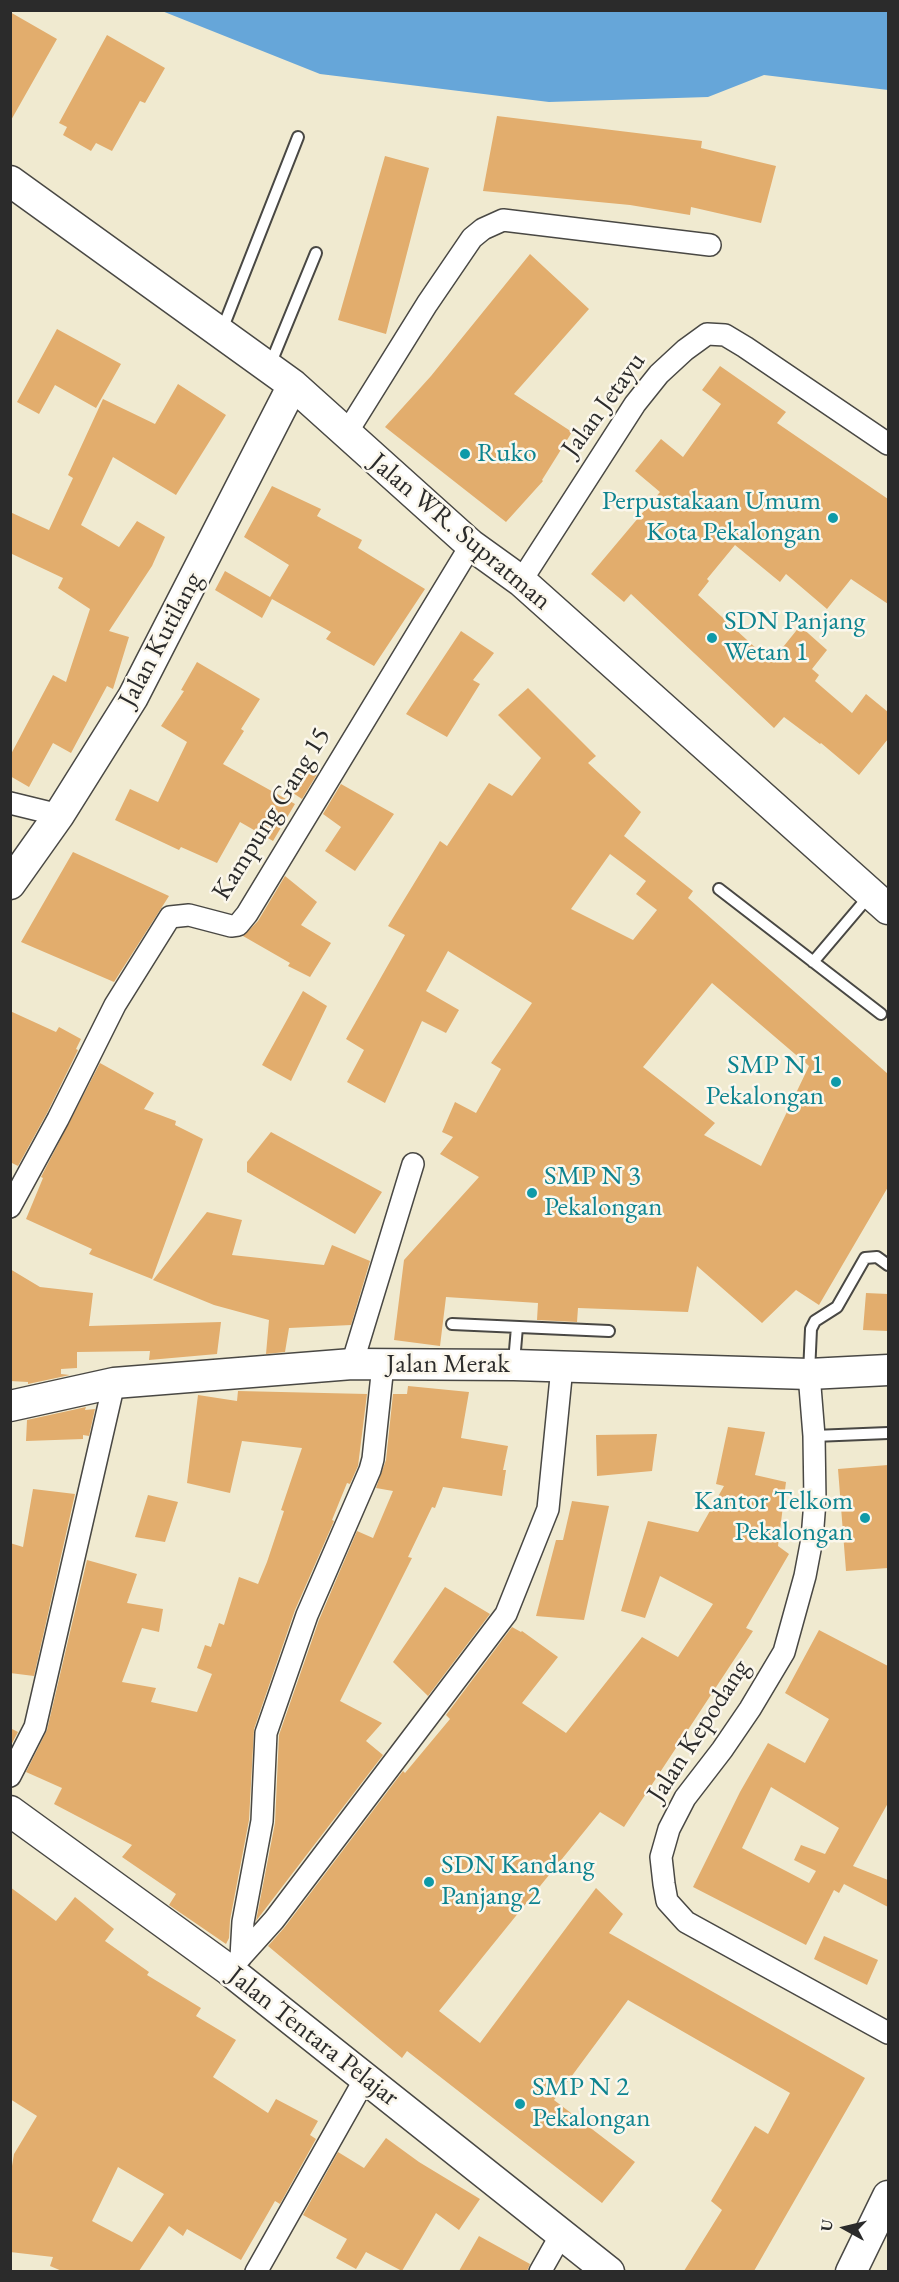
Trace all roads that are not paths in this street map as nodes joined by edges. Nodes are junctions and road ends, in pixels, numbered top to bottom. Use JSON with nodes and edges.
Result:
{"nodes":[{"id":1,"x":298,"y":137,"type":"dead end"},
{"id":2,"x":10,"y":182,"type":"edge"},
{"id":3,"x":710,"y":245,"type":"dead end"},
{"id":4,"x":315,"y":253,"type":"dead end"},
{"id":5,"x":220,"y":332,"type":"junction"},
{"id":6,"x":269,"y":368,"type":"junction"},
{"id":7,"x":293,"y":385,"type":"junction"},
{"id":8,"x":346,"y":434,"type":"junction"},
{"id":9,"x":888,"y":444,"type":"edge"},
{"id":10,"x":471,"y":545,"type":"junction"},
{"id":11,"x":521,"y":581,"type":"junction"},
{"id":12,"x":10,"y":803,"type":"edge"},
{"id":13,"x":58,"y":815,"type":"junction"},
{"id":14,"x":10,"y":884,"type":"edge"},
{"id":15,"x":718,"y":890,"type":"dead end"},
{"id":16,"x":880,"y":901,"type":"edge"},
{"id":17,"x":813,"y":962,"type":"junction"},
{"id":18,"x":881,"y":1014,"type":"dead end"},
{"id":19,"x":413,"y":1164,"type":"dead end"},
{"id":20,"x":10,"y":1207,"type":"edge"},
{"id":21,"x":888,"y":1265,"type":"edge"},
{"id":22,"x":452,"y":1324,"type":"dead end"},
{"id":23,"x":516,"y":1327,"type":"junction"},
{"id":24,"x":609,"y":1331,"type":"dead end"},
{"id":25,"x":352,"y":1364,"type":"junction"},
{"id":26,"x":383,"y":1365,"type":"junction"},
{"id":27,"x":514,"y":1365,"type":"junction"},
{"id":28,"x":562,"y":1367,"type":"junction"},
{"id":29,"x":888,"y":1370,"type":"edge"},
{"id":30,"x":809,"y":1374,"type":"junction"},
{"id":31,"x":114,"y":1383,"type":"junction"},
{"id":32,"x":10,"y":1406,"type":"edge"},
{"id":33,"x":888,"y":1433,"type":"edge"},
{"id":34,"x":814,"y":1436,"type":"junction"},
{"id":35,"x":10,"y":1776,"type":"edge"},
{"id":36,"x":10,"y":1811,"type":"edge"},
{"id":37,"x":235,"y":1963,"type":"junction"},
{"id":38,"x":888,"y":2032,"type":"edge"},
{"id":39,"x":365,"y":2079,"type":"junction"},
{"id":40,"x":888,"y":2196,"type":"edge"},
{"id":41,"x":562,"y":2233,"type":"junction"},
{"id":42,"x":855,"y":2270,"type":"edge"},
{"id":43,"x":256,"y":2271,"type":"edge"},
{"id":44,"x":540,"y":2271,"type":"edge"},
{"id":45,"x":609,"y":2271,"type":"edge"}],
"edges":[{"from":1,"to":5,"type":"lane"},
{"from":2,"to":5,"type":"street","name":"Jalan WR. Supratman"},
{"from":3,"to":8,"type":"street"},
{"from":4,"to":6,"type":"lane"},
{"from":5,"to":6,"type":"street","name":"Jalan WR. Supratman"},
{"from":6,"to":7,"type":"street","name":"Jalan WR. Supratman"},
{"from":7,"to":8,"type":"street","name":"Jalan WR. Supratman"},
{"from":7,"to":13,"type":"street","name":"Jalan Kutilang"},
{"from":8,"to":10,"type":"street","name":"Jalan WR. Supratman"},
{"from":9,"to":11,"type":"street","name":"Jalan Jetayu"},
{"from":10,"to":11,"type":"street","name":"Jalan WR. Supratman"},
{"from":10,"to":20,"type":"street","name":"Kampung Gang 15"},
{"from":11,"to":16,"type":"street","name":"Jalan WR. Supratman"},
{"from":12,"to":13,"type":"street"},
{"from":13,"to":14,"type":"street","name":"Jalan Kutilang"},
{"from":15,"to":17,"type":"lane"},
{"from":16,"to":17,"type":"lane"},
{"from":17,"to":18,"type":"lane"},
{"from":19,"to":25,"type":"street"},
{"from":21,"to":30,"type":"lane"},
{"from":22,"to":23,"type":"lane"},
{"from":23,"to":24,"type":"lane"},
{"from":23,"to":27,"type":"lane"},
{"from":25,"to":26,"type":"street","name":"Jalan Merak"},
{"from":25,"to":31,"type":"street","name":"Jalan Merak"},
{"from":26,"to":27,"type":"street","name":"Jalan Merak"},
{"from":26,"to":37,"type":"street"},
{"from":27,"to":28,"type":"street","name":"Jalan Merak"},
{"from":28,"to":30,"type":"street","name":"Jalan Merak"},
{"from":28,"to":37,"type":"street"},
{"from":29,"to":30,"type":"street","name":"Jalan Merak"},
{"from":30,"to":34,"type":"street","name":"Jalan Kepodang"},
{"from":31,"to":32,"type":"street","name":"Jalan Merak"},
{"from":31,"to":35,"type":"street"},
{"from":33,"to":34,"type":"lane"},
{"from":34,"to":38,"type":"street","name":"Jalan Kepodang"},
{"from":36,"to":37,"type":"street","name":"Jalan Tentara Pelajar"},
{"from":37,"to":39,"type":"street","name":"Jalan Tentara Pelajar"},
{"from":39,"to":41,"type":"street","name":"Jalan Tentara Pelajar"},
{"from":39,"to":43,"type":"street"},
{"from":40,"to":42,"type":"street"},
{"from":41,"to":44,"type":"street"},
{"from":41,"to":45,"type":"street","name":"Jalan Tentara Pelajar"}]}
